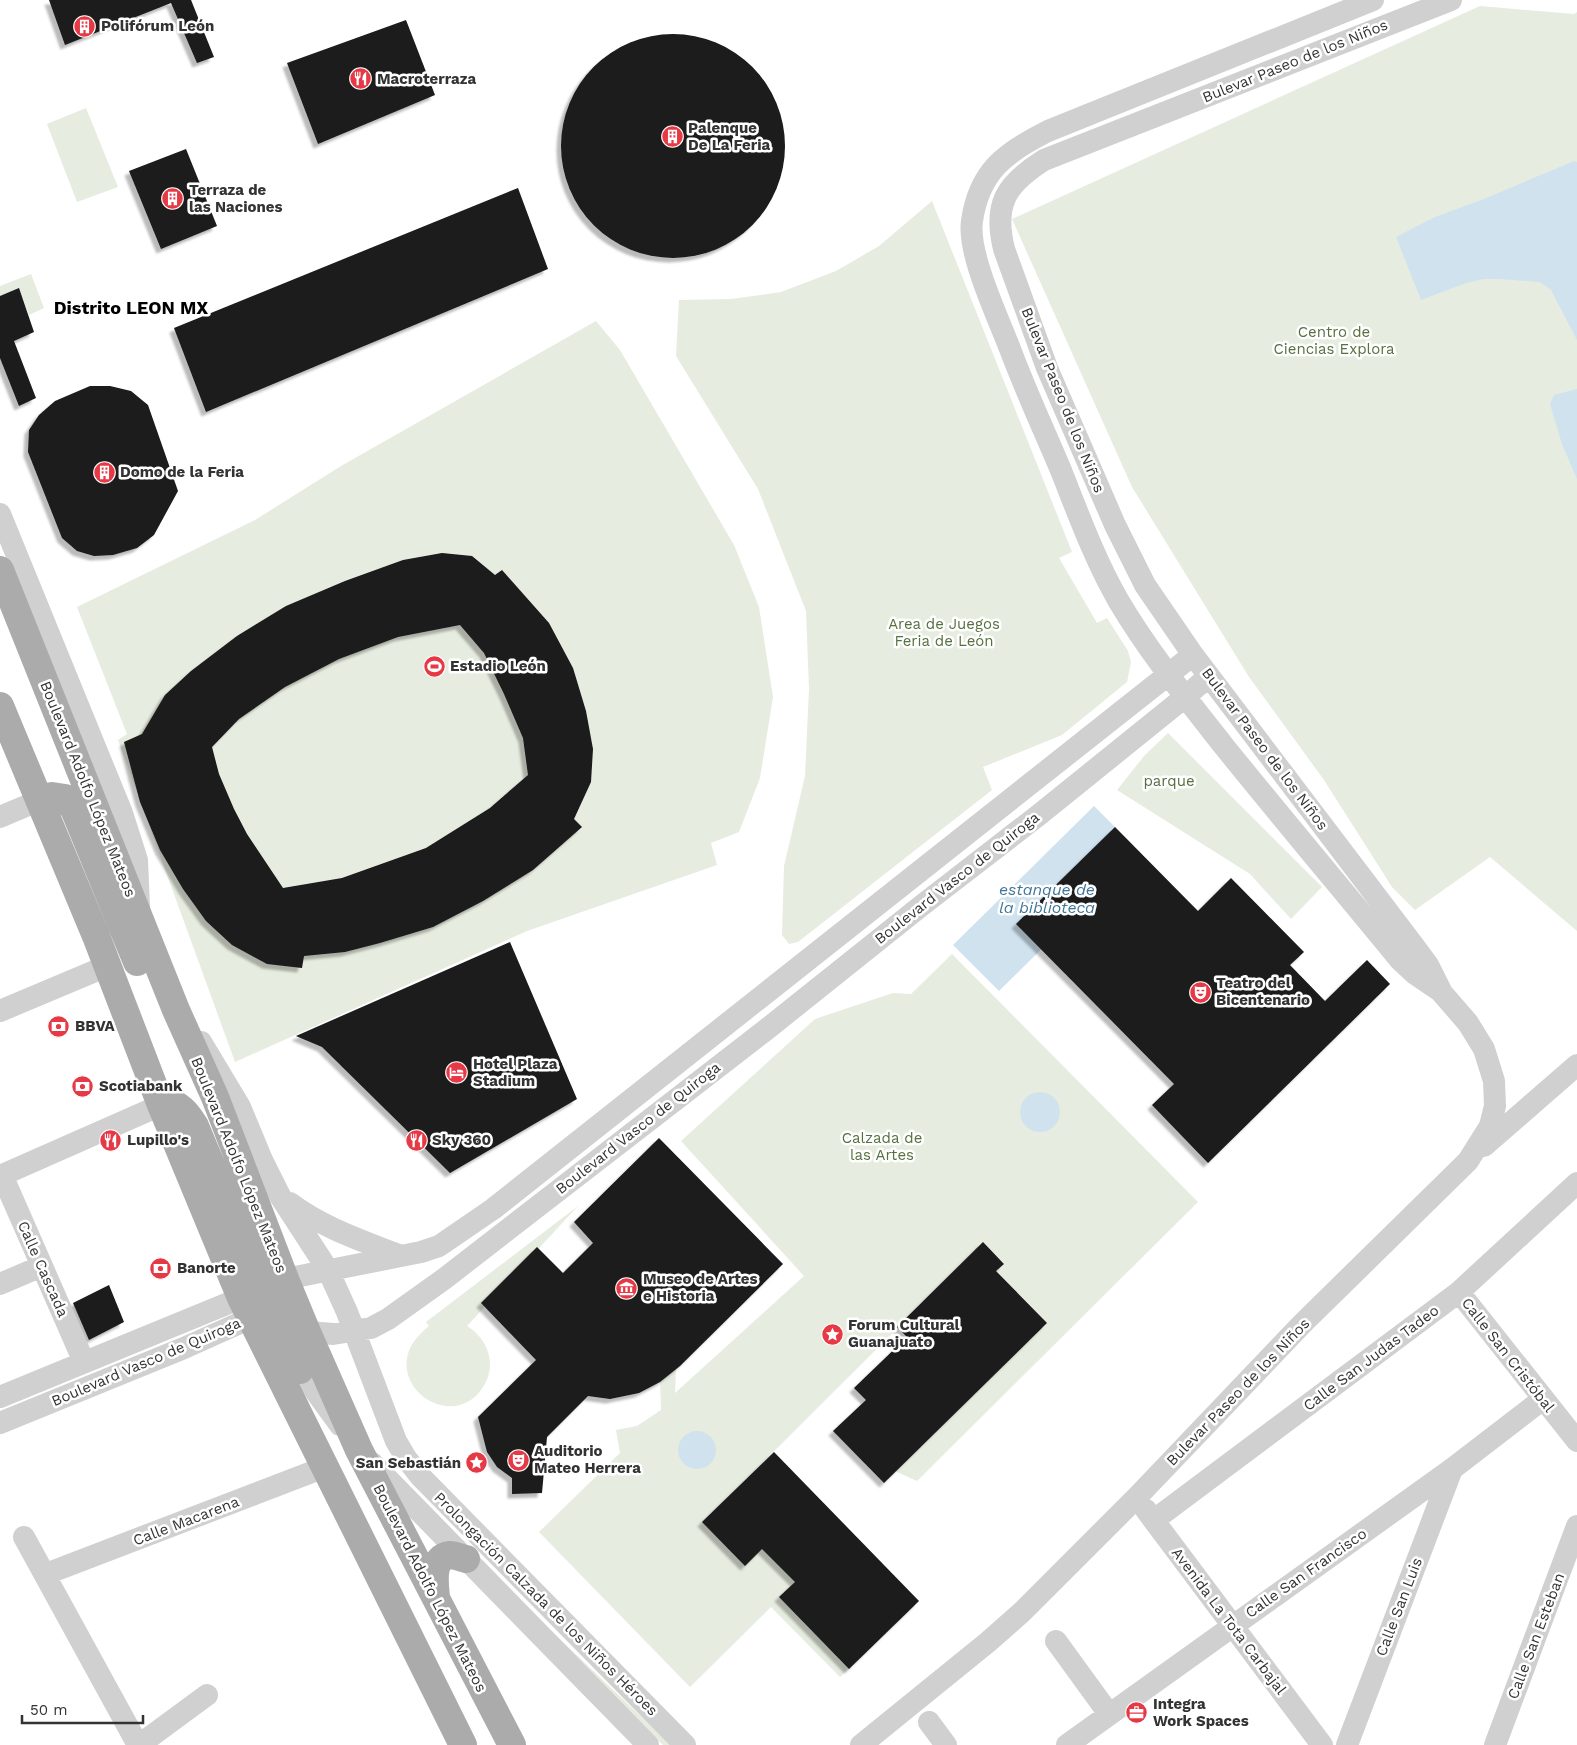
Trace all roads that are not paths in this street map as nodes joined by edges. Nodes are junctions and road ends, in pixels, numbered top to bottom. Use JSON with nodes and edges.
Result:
{"nodes":[{"id":1,"x":1373,"y":0,"type":"edge"},
{"id":2,"x":1451,"y":0,"type":"edge"},
{"id":3,"x":0,"y":514,"type":"edge"},
{"id":4,"x":0,"y":570,"type":"edge"},
{"id":5,"x":1193,"y":655,"type":"junction"},
{"id":6,"x":1168,"y":675,"type":"junction"},
{"id":7,"x":1209,"y":676,"type":"junction"},
{"id":8,"x":1185,"y":697,"type":"junction"},
{"id":9,"x":0,"y":706,"type":"edge"},
{"id":10,"x":40,"y":800,"type":"junction"},
{"id":11,"x":0,"y":816,"type":"edge"},
{"id":12,"x":139,"y":915,"type":"junction"},
{"id":13,"x":107,"y":966,"type":"junction"},
{"id":14,"x":1442,"y":993,"type":"junction"},
{"id":15,"x":176,"y":1010,"type":"junction"},
{"id":16,"x":0,"y":1011,"type":"edge"},
{"id":17,"x":1577,"y":1065,"type":"edge"},
{"id":18,"x":215,"y":1097,"type":"junction"},
{"id":19,"x":161,"y":1105,"type":"junction"},
{"id":20,"x":1468,"y":1161,"type":"junction"},
{"id":21,"x":1,"y":1175,"type":"edge"},
{"id":22,"x":1577,"y":1182,"type":"edge"},
{"id":23,"x":280,"y":1196,"type":"junction"},
{"id":24,"x":401,"y":1256,"type":"junction"},
{"id":25,"x":42,"y":1266,"type":"junction"},
{"id":26,"x":328,"y":1270,"type":"junction"},
{"id":27,"x":0,"y":1284,"type":"edge"},
{"id":28,"x":1459,"y":1292,"type":"junction"},
{"id":29,"x":260,"y":1296,"type":"junction"},
{"id":30,"x":279,"y":1324,"type":"junction"},
{"id":31,"x":307,"y":1332,"type":"junction"},
{"id":32,"x":354,"y":1332,"type":"junction"},
{"id":33,"x":84,"y":1362,"type":"junction"},
{"id":34,"x":300,"y":1370,"type":"junction"},
{"id":35,"x":9,"y":1394,"type":"edge"},
{"id":36,"x":1543,"y":1399,"type":"junction"},
{"id":37,"x":28,"y":1411,"type":"junction"},
{"id":38,"x":0,"y":1423,"type":"edge"},
{"id":39,"x":1577,"y":1441,"type":"edge"},
{"id":40,"x":359,"y":1450,"type":"junction"},
{"id":41,"x":325,"y":1467,"type":"junction"},
{"id":42,"x":1452,"y":1469,"type":"junction"},
{"id":43,"x":1136,"y":1498,"type":"junction"},
{"id":44,"x":1154,"y":1520,"type":"junction"},
{"id":45,"x":1577,"y":1526,"type":"edge"},
{"id":46,"x":24,"y":1537,"type":"dead end"},
{"id":47,"x":466,"y":1559,"type":"junction"},
{"id":48,"x":46,"y":1574,"type":"junction"},
{"id":49,"x":436,"y":1600,"type":"junction"},
{"id":50,"x":1232,"y":1625,"type":"junction"},
{"id":51,"x":1056,"y":1641,"type":"dead end"},
{"id":52,"x":206,"y":1695,"type":"dead end"},
{"id":53,"x":1109,"y":1714,"type":"junction"},
{"id":54,"x":929,"y":1722,"type":"dead end"},
{"id":55,"x":138,"y":1745,"type":"edge"},
{"id":56,"x":463,"y":1745,"type":"edge"},
{"id":57,"x":512,"y":1745,"type":"edge"},
{"id":58,"x":648,"y":1745,"type":"edge"},
{"id":59,"x":685,"y":1745,"type":"edge"},
{"id":60,"x":861,"y":1745,"type":"edge"},
{"id":61,"x":946,"y":1745,"type":"edge"},
{"id":62,"x":1067,"y":1745,"type":"edge"},
{"id":63,"x":1322,"y":1745,"type":"edge"},
{"id":64,"x":1347,"y":1745,"type":"edge"},
{"id":65,"x":1495,"y":1745,"type":"edge"}],
"edges":[{"from":1,"to":6,"type":"street","name":"Bulevar Paseo de los Niños"},
{"from":2,"to":5,"type":"street","name":"Bulevar Paseo de los Niños"},
{"from":3,"to":12,"type":"street"},
{"from":4,"to":12,"type":"main road","name":"Boulevard Adolfo López Mateos"},
{"from":5,"to":6,"type":"street","name":"Boulevard Vasco de Quiroga"},
{"from":5,"to":7,"type":"street","name":"Bulevar Paseo de los Niños"},
{"from":6,"to":8,"type":"street","name":"Bulevar Paseo de los Niños"},
{"from":6,"to":24,"type":"street","name":"Boulevard Vasco de Quiroga"},
{"from":7,"to":8,"type":"street","name":"Boulevard Vasco de Quiroga"},
{"from":7,"to":14,"type":"street","name":"Bulevar Paseo de los Niños"},
{"from":8,"to":14,"type":"street","name":"Bulevar Paseo de los Niños"},
{"from":8,"to":32,"type":"street","name":"Boulevard Vasco de Quiroga"},
{"from":9,"to":10,"type":"main road","name":"Boulevard Adolfo López Mateos"},
{"from":10,"to":11,"type":"street"},
{"from":10,"to":13,"type":"main road","name":"Boulevard Adolfo López Mateos"},
{"from":10,"to":18,"type":"main road"},
{"from":12,"to":15,"type":"main road","name":"Boulevard Adolfo López Mateos"},
{"from":13,"to":16,"type":"street"},
{"from":13,"to":19,"type":"main road","name":"Boulevard Adolfo López Mateos"},
{"from":14,"to":20,"type":"street","name":"Bulevar Paseo de los Niños"},
{"from":15,"to":18,"type":"main road","name":"Boulevard Adolfo López Mateos"},
{"from":15,"to":23,"type":"street","name":"Prolongación Calzada de los Niños Héroes"},
{"from":17,"to":20,"type":"street"},
{"from":18,"to":29,"type":"main road","name":"Boulevard Adolfo López Mateos"},
{"from":19,"to":21,"type":"street"},
{"from":19,"to":29,"type":"main road","name":"Boulevard Adolfo López Mateos"},
{"from":20,"to":43,"type":"street","name":"Bulevar Paseo de los Niños"},
{"from":21,"to":25,"type":"street","name":"Calle Cascada"},
{"from":22,"to":28,"type":"street","name":"Calle San Judas Tadeo"},
{"from":23,"to":24,"type":"street"},
{"from":23,"to":26,"type":"street","name":"Prolongación Calzada de los Niños Héroes"},
{"from":24,"to":26,"type":"street","name":"Boulevard Vasco de Quiroga"},
{"from":25,"to":27,"type":"street"},
{"from":25,"to":33,"type":"street","name":"Calle Cascada"},
{"from":26,"to":29,"type":"street","name":"Boulevard Vasco de Quiroga"},
{"from":26,"to":32,"type":"street","name":"Prolongación Calzada de los Niños Héroes"},
{"from":28,"to":36,"type":"street","name":"Calle San Cristóbal"},
{"from":28,"to":44,"type":"street","name":"Calle San Judas Tadeo"},
{"from":29,"to":30,"type":"main road"},
{"from":29,"to":31,"type":"main road","name":"Boulevard Adolfo López Mateos"},
{"from":29,"to":33,"type":"street","name":"Boulevard Vasco de Quiroga"},
{"from":29,"to":34,"type":"street","name":"Prolongación Calzada de los Niños Héroes"},
{"from":29,"to":37,"type":"street","name":"Boulevard Vasco de Quiroga"},
{"from":29,"to":41,"type":"main road","name":"Boulevard Adolfo López Mateos"},
{"from":30,"to":31,"type":"street","name":"Boulevard Vasco de Quiroga"},
{"from":30,"to":34,"type":"main road"},
{"from":31,"to":32,"type":"street","name":"Boulevard Vasco de Quiroga"},
{"from":31,"to":40,"type":"main road","name":"Boulevard Adolfo López Mateos"},
{"from":32,"to":59,"type":"street","name":"Prolongación Calzada de los Niños Héroes"},
{"from":33,"to":35,"type":"street","name":"Boulevard Vasco de Quiroga"},
{"from":34,"to":40,"type":"street","name":"Prolongación Calzada de los Niños Héroes"},
{"from":35,"to":37,"type":"street"},
{"from":36,"to":39,"type":"street","name":"Calle San Cristóbal"},
{"from":36,"to":42,"type":"street","name":"Calle San Francisco"},
{"from":37,"to":38,"type":"street","name":"Boulevard Vasco de Quiroga"},
{"from":40,"to":47,"type":"street","name":"Prolongación Calzada de los Niños Héroes"},
{"from":40,"to":49,"type":"main road","name":"Boulevard Adolfo López Mateos"},
{"from":41,"to":48,"type":"street","name":"Calle Macarena"},
{"from":41,"to":56,"type":"main road","name":"Boulevard Adolfo López Mateos"},
{"from":42,"to":50,"type":"street","name":"Calle San Francisco"},
{"from":42,"to":64,"type":"street","name":"Calle San Luis"},
{"from":43,"to":44,"type":"street","name":"Avenida La Tota Carbajal"},
{"from":43,"to":60,"type":"street","name":"Bulevar Paseo de los Niños"},
{"from":44,"to":50,"type":"street","name":"Avenida La Tota Carbajal"},
{"from":45,"to":65,"type":"street","name":"Calle San Esteban"},
{"from":46,"to":48,"type":"street"},
{"from":47,"to":49,"type":"main road"},
{"from":47,"to":58,"type":"street","name":"Prolongación Calzada de los Niños Héroes"},
{"from":48,"to":55,"type":"street"},
{"from":49,"to":57,"type":"main road","name":"Boulevard Adolfo López Mateos"},
{"from":50,"to":53,"type":"street","name":"Calle San Francisco"},
{"from":50,"to":63,"type":"street","name":"Avenida La Tota Carbajal"},
{"from":51,"to":53,"type":"street"},
{"from":52,"to":55,"type":"street"},
{"from":53,"to":62,"type":"street","name":"Calle San Francisco"},
{"from":54,"to":61,"type":"street"}]}
